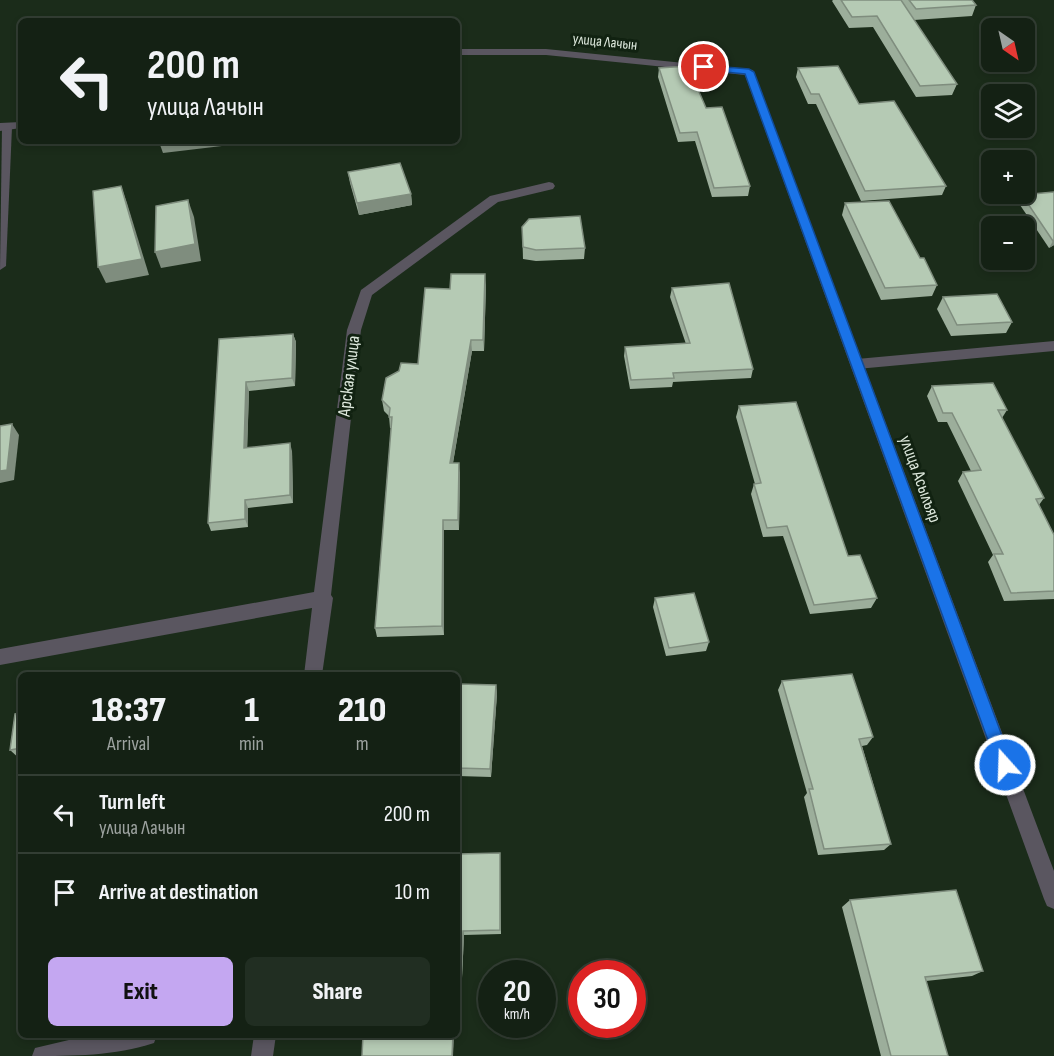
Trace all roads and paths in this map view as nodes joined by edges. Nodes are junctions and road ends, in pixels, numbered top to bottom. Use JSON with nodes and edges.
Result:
{"nodes":[{"id":1,"x":460,"y":52,"type":"edge"},
{"id":2,"x":749,"y":72,"type":"joint"},
{"id":3,"x":18,"y":125,"type":"edge"},
{"id":4,"x":3,"y":127,"type":"edge"},
{"id":5,"x":549,"y":186,"type":"dead end"},
{"id":6,"x":0,"y":266,"type":"edge"},
{"id":7,"x":1054,"y":346,"type":"edge"},
{"id":8,"x":857,"y":364,"type":"junction"},
{"id":9,"x":324,"y":597,"type":"junction"},
{"id":10,"x":0,"y":657,"type":"edge"},
{"id":11,"x":313,"y":672,"type":"edge"},
{"id":12,"x":1054,"y":899,"type":"edge"},
{"id":13,"x":131,"y":1038,"type":"edge"},
{"id":14,"x":265,"y":1038,"type":"edge"},
{"id":15,"x":43,"y":1056,"type":"edge"},
{"id":16,"x":262,"y":1056,"type":"edge"}],
"edges":[{"from":1,"to":2,"type":"street","name":"улица Лачын"},
{"from":2,"to":8,"type":"street","name":"улица Асылъяр"},
{"from":3,"to":4,"type":"street"},
{"from":4,"to":6,"type":"lane"},
{"from":5,"to":9,"type":"street","name":"Арская улица"},
{"from":7,"to":8,"type":"lane"},
{"from":8,"to":12,"type":"street","name":"улица Асылъяр"},
{"from":9,"to":10,"type":"street"},
{"from":9,"to":11,"type":"street","name":"Арская улица"},
{"from":13,"to":15,"type":"street"},
{"from":14,"to":16,"type":"street"}]}
